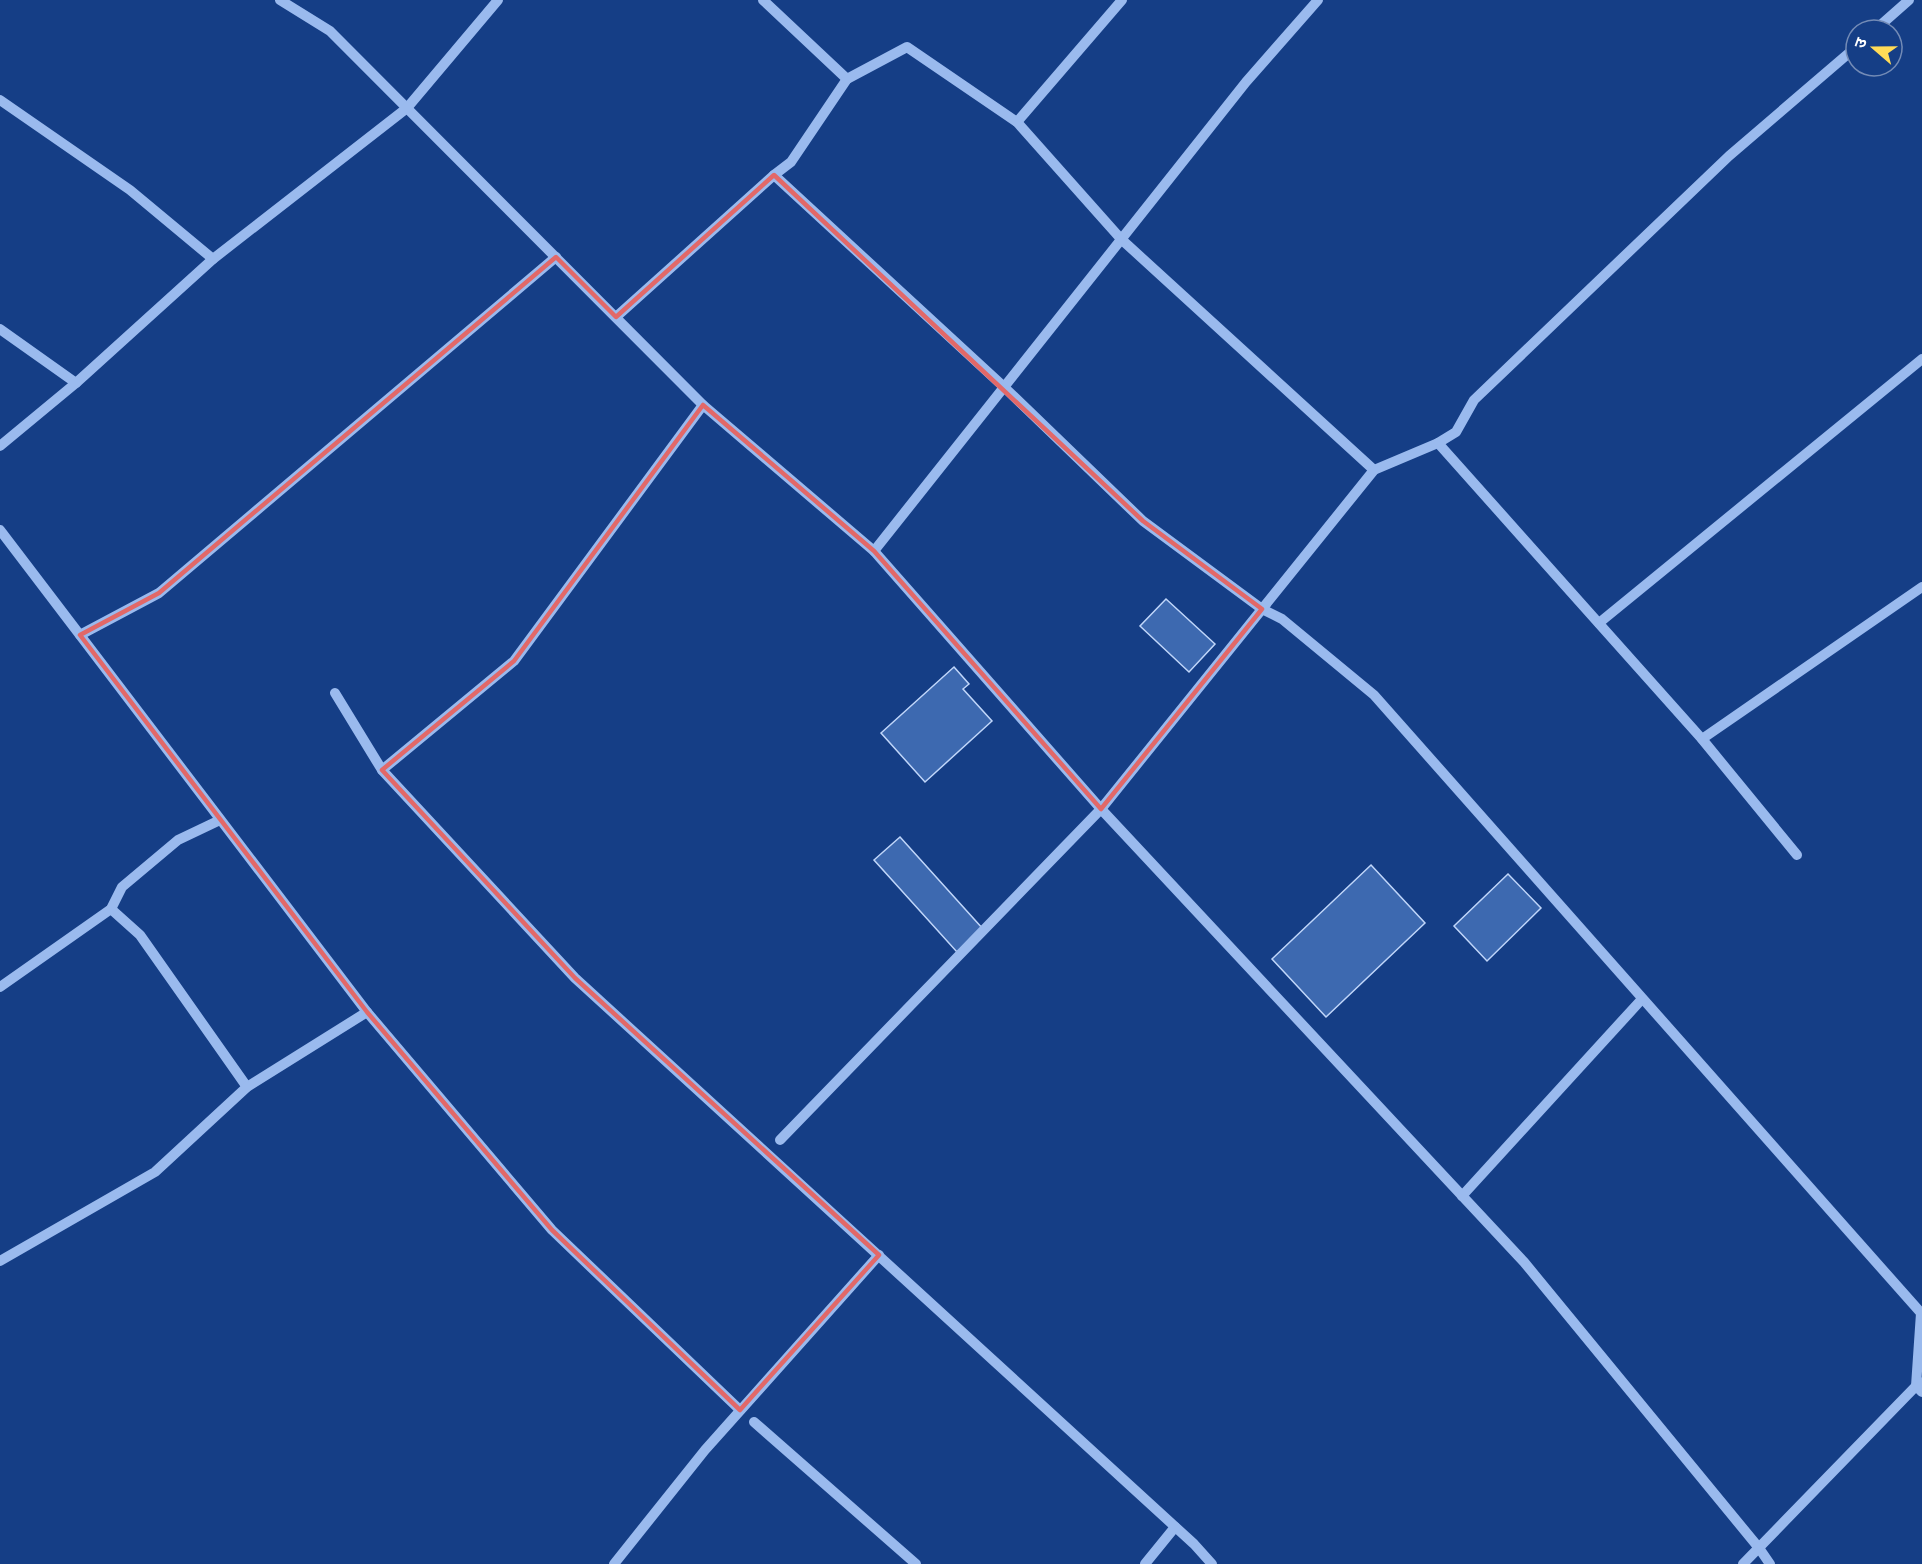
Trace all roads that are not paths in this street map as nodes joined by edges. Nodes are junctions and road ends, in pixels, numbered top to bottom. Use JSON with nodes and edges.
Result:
{"nodes":[{"id":1,"x":280,"y":0,"type":"edge"},
{"id":2,"x":498,"y":0,"type":"edge"},
{"id":3,"x":763,"y":0,"type":"edge"},
{"id":4,"x":1122,"y":0,"type":"edge"},
{"id":5,"x":1318,"y":0,"type":"edge"},
{"id":6,"x":1909,"y":0,"type":"edge"},
{"id":7,"x":1889,"y":18,"type":"edge"},
{"id":8,"x":1844,"y":57,"type":"edge"},
{"id":9,"x":847,"y":79,"type":"junction"},
{"id":10,"x":0,"y":100,"type":"edge"},
{"id":11,"x":407,"y":108,"type":"junction"},
{"id":12,"x":1017,"y":122,"type":"junction"},
{"id":13,"x":774,"y":175,"type":"junction"},
{"id":14,"x":1121,"y":239,"type":"junction"},
{"id":15,"x":556,"y":257,"type":"junction"},
{"id":16,"x":213,"y":259,"type":"junction"},
{"id":17,"x":616,"y":317,"type":"junction"},
{"id":18,"x":0,"y":329,"type":"edge"},
{"id":19,"x":1922,"y":359,"type":"edge"},
{"id":20,"x":76,"y":383,"type":"junction"},
{"id":21,"x":1004,"y":387,"type":"junction"},
{"id":22,"x":703,"y":405,"type":"junction"},
{"id":23,"x":1438,"y":444,"type":"junction"},
{"id":24,"x":0,"y":446,"type":"edge"},
{"id":25,"x":1374,"y":470,"type":"junction"},
{"id":26,"x":0,"y":530,"type":"edge"},
{"id":27,"x":874,"y":551,"type":"junction"},
{"id":28,"x":1920,"y":593,"type":"edge"},
{"id":29,"x":1262,"y":609,"type":"junction"},
{"id":30,"x":1599,"y":623,"type":"junction"},
{"id":31,"x":80,"y":635,"type":"junction"},
{"id":32,"x":335,"y":693,"type":"dead end"},
{"id":33,"x":1702,"y":739,"type":"junction"},
{"id":34,"x":382,"y":770,"type":"junction"},
{"id":35,"x":1101,"y":809,"type":"junction"},
{"id":36,"x":220,"y":820,"type":"junction"},
{"id":37,"x":1797,"y":855,"type":"dead end"},
{"id":38,"x":111,"y":909,"type":"junction"},
{"id":39,"x":0,"y":987,"type":"edge"},
{"id":40,"x":1642,"y":999,"type":"junction"},
{"id":41,"x":367,"y":1012,"type":"junction"},
{"id":42,"x":247,"y":1087,"type":"junction"},
{"id":43,"x":780,"y":1140,"type":"dead end"},
{"id":44,"x":1462,"y":1196,"type":"junction"},
{"id":45,"x":879,"y":1255,"type":"junction"},
{"id":46,"x":0,"y":1261,"type":"edge"},
{"id":47,"x":1920,"y":1386,"type":"edge"},
{"id":48,"x":740,"y":1410,"type":"junction"},
{"id":49,"x":754,"y":1422,"type":"dead end"},
{"id":50,"x":1175,"y":1527,"type":"junction"},
{"id":51,"x":1759,"y":1548,"type":"junction"},
{"id":52,"x":614,"y":1564,"type":"edge"},
{"id":53,"x":916,"y":1564,"type":"edge"},
{"id":54,"x":1145,"y":1564,"type":"edge"},
{"id":55,"x":1212,"y":1564,"type":"edge"},
{"id":56,"x":1743,"y":1564,"type":"edge"},
{"id":57,"x":1770,"y":1564,"type":"edge"}],
"edges":[{"from":1,"to":11,"type":"street"},
{"from":2,"to":11,"type":"street"},
{"from":3,"to":9,"type":"street"},
{"from":4,"to":12,"type":"street"},
{"from":5,"to":14,"type":"street"},
{"from":6,"to":7,"type":"street"},
{"from":8,"to":23,"type":"street"},
{"from":9,"to":12,"type":"street"},
{"from":9,"to":13,"type":"street"},
{"from":10,"to":16,"type":"street"},
{"from":11,"to":15,"type":"street"},
{"from":11,"to":16,"type":"street"},
{"from":12,"to":14,"type":"street"},
{"from":13,"to":17,"type":"street"},
{"from":13,"to":21,"type":"street"},
{"from":14,"to":21,"type":"street"},
{"from":14,"to":25,"type":"street"},
{"from":15,"to":17,"type":"street"},
{"from":15,"to":31,"type":"street"},
{"from":16,"to":20,"type":"street"},
{"from":17,"to":22,"type":"street"},
{"from":18,"to":20,"type":"street"},
{"from":19,"to":30,"type":"street"},
{"from":20,"to":24,"type":"street"},
{"from":21,"to":27,"type":"street"},
{"from":21,"to":29,"type":"street"},
{"from":22,"to":27,"type":"street"},
{"from":22,"to":34,"type":"street"},
{"from":23,"to":25,"type":"street"},
{"from":23,"to":30,"type":"street"},
{"from":25,"to":29,"type":"street"},
{"from":26,"to":31,"type":"street"},
{"from":27,"to":35,"type":"street"},
{"from":28,"to":33,"type":"street"},
{"from":29,"to":35,"type":"street"},
{"from":29,"to":40,"type":"street"},
{"from":30,"to":33,"type":"street"},
{"from":31,"to":36,"type":"street"},
{"from":32,"to":34,"type":"street"},
{"from":33,"to":37,"type":"street"},
{"from":34,"to":45,"type":"street"},
{"from":35,"to":43,"type":"street"},
{"from":35,"to":44,"type":"street"},
{"from":36,"to":38,"type":"street"},
{"from":36,"to":41,"type":"street"},
{"from":38,"to":39,"type":"street"},
{"from":38,"to":42,"type":"street"},
{"from":40,"to":44,"type":"street"},
{"from":40,"to":47,"type":"street"},
{"from":41,"to":42,"type":"street"},
{"from":41,"to":48,"type":"street"},
{"from":42,"to":46,"type":"street"},
{"from":44,"to":51,"type":"street"},
{"from":45,"to":48,"type":"street"},
{"from":45,"to":50,"type":"street"},
{"from":47,"to":51,"type":"street"},
{"from":48,"to":52,"type":"street"},
{"from":49,"to":53,"type":"street"},
{"from":50,"to":54,"type":"street"},
{"from":50,"to":55,"type":"street"},
{"from":51,"to":56,"type":"street"},
{"from":51,"to":57,"type":"street"}]}
